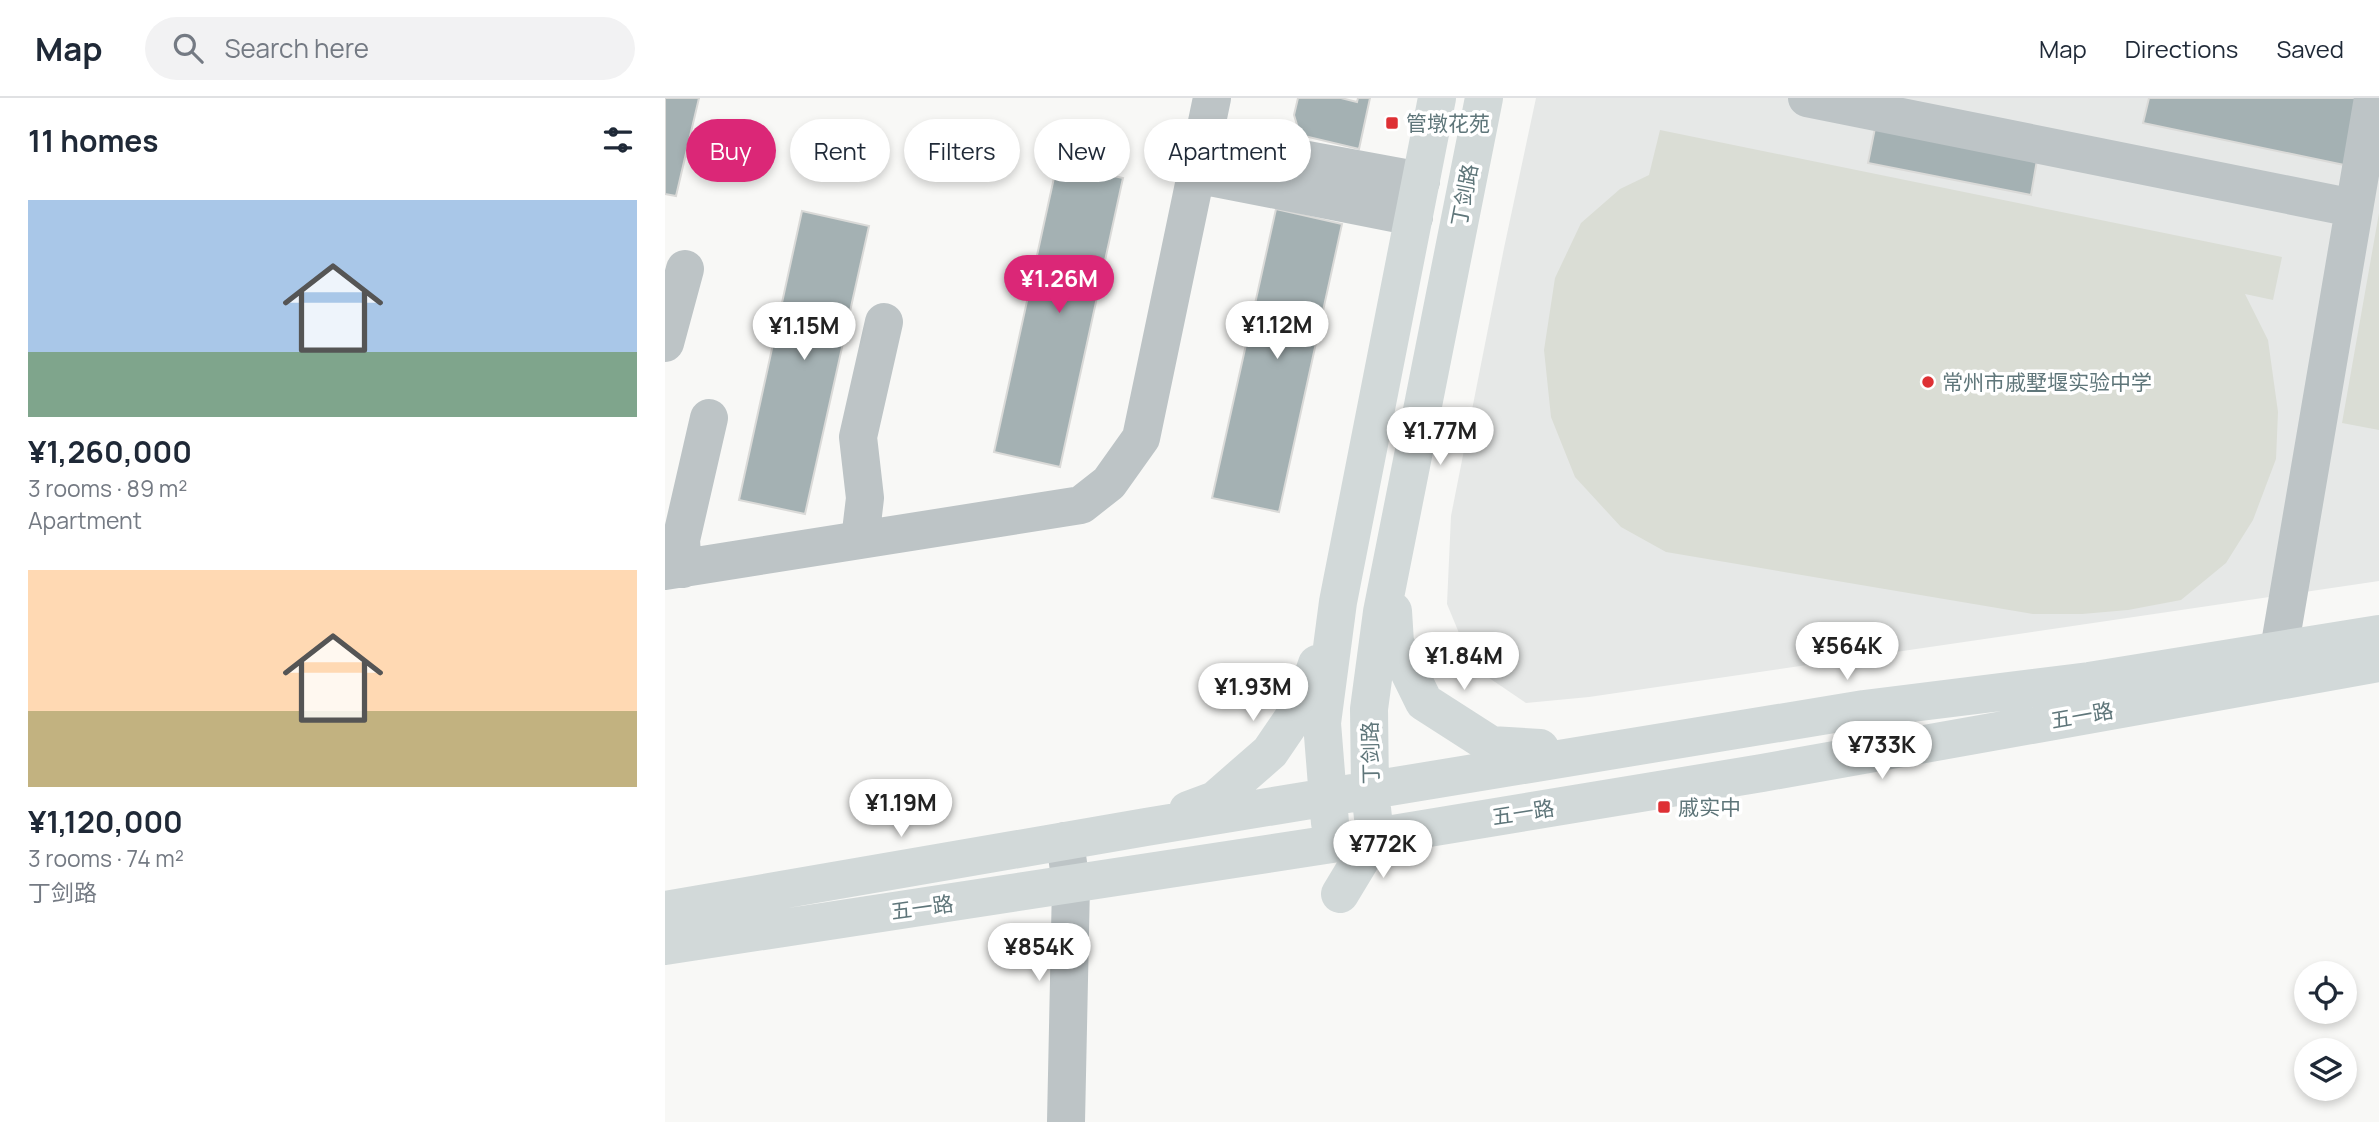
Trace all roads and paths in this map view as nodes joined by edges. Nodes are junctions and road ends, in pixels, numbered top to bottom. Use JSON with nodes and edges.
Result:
{"nodes":[{"id":1,"x":1212,"y":98,"type":"edge"},
{"id":2,"x":1437,"y":98,"type":"edge"},
{"id":3,"x":1483,"y":98,"type":"edge"},
{"id":4,"x":1807,"y":98,"type":"edge"},
{"id":5,"x":2373,"y":98,"type":"edge"},
{"id":6,"x":1208,"y":119,"type":"edge"},
{"id":7,"x":1311,"y":178,"type":"edge"},
{"id":8,"x":1195,"y":182,"type":"edge"},
{"id":9,"x":1417,"y":199,"type":"junction"},
{"id":10,"x":2353,"y":208,"type":"junction"},
{"id":11,"x":685,"y":269,"type":"dead end"},
{"id":12,"x":884,"y":322,"type":"dead end"},
{"id":13,"x":665,"y":343,"type":"edge"},
{"id":14,"x":709,"y":418,"type":"dead end"},
{"id":15,"x":860,"y":540,"type":"junction"},
{"id":16,"x":1390,"y":565,"type":"junction"},
{"id":17,"x":674,"y":570,"type":"edge"},
{"id":18,"x":1338,"y":602,"type":"junction"},
{"id":19,"x":2379,"y":634,"type":"edge"},
{"id":20,"x":2279,"y":650,"type":"junction"},
{"id":21,"x":2379,"y":663,"type":"edge"},
{"id":22,"x":1598,"y":752,"type":"junction"},
{"id":23,"x":1370,"y":790,"type":"junction"},
{"id":24,"x":1327,"y":797,"type":"junction"},
{"id":25,"x":1146,"y":827,"type":"junction"},
{"id":26,"x":1375,"y":836,"type":"junction"},
{"id":27,"x":1065,"y":841,"type":"junction"},
{"id":28,"x":1332,"y":844,"type":"junction"},
{"id":29,"x":1071,"y":885,"type":"junction"},
{"id":30,"x":665,"y":910,"type":"edge"},
{"id":31,"x":665,"y":946,"type":"edge"},
{"id":32,"x":1066,"y":1122,"type":"edge"}],
"edges":[{"from":1,"to":6,"type":"street"},
{"from":2,"to":9,"type":"main road"},
{"from":3,"to":16,"type":"main road","name":"丁剑路"},
{"from":4,"to":10,"type":"street"},
{"from":5,"to":10,"type":"street"},
{"from":7,"to":9,"type":"street"},
{"from":8,"to":15,"type":"street"},
{"from":9,"to":18,"type":"main road"},
{"from":10,"to":20,"type":"street"},
{"from":11,"to":13,"type":"street"},
{"from":12,"to":15,"type":"street"},
{"from":14,"to":17,"type":"street"},
{"from":15,"to":17,"type":"street"},
{"from":16,"to":22,"type":"main road"},
{"from":16,"to":23,"type":"main road","name":"丁剑路"},
{"from":18,"to":24,"type":"main road"},
{"from":18,"to":25,"type":"main road"},
{"from":19,"to":20,"type":"main road","name":"五一路"},
{"from":20,"to":22,"type":"main road","name":"五一路"},
{"from":21,"to":26,"type":"main road","name":"五一路"},
{"from":22,"to":23,"type":"main road","name":"五一路"},
{"from":23,"to":24,"type":"main road","name":"五一路"},
{"from":23,"to":26,"type":"main road","name":"丁剑路"},
{"from":24,"to":25,"type":"main road","name":"五一路"},
{"from":24,"to":28,"type":"main road"},
{"from":25,"to":27,"type":"main road","name":"五一路"},
{"from":26,"to":28,"type":"main road","name":"五一路"},
{"from":26,"to":28,"type":"main road"},
{"from":27,"to":29,"type":"street"},
{"from":27,"to":30,"type":"main road","name":"五一路"},
{"from":28,"to":29,"type":"main road","name":"五一路"},
{"from":29,"to":31,"type":"main road","name":"五一路"},
{"from":29,"to":32,"type":"street"}]}
